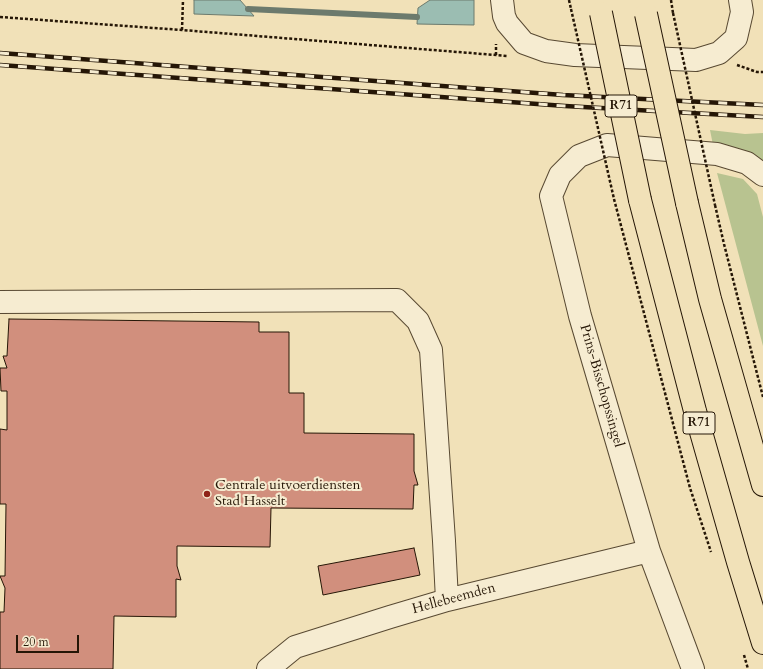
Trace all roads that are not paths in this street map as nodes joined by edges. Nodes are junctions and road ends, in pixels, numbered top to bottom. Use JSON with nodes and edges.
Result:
{"nodes":[{"id":1,"x":502,"y":0,"type":"edge"},
{"id":2,"x":740,"y":0,"type":"edge"},
{"id":3,"x":600,"y":6,"type":"edge"},
{"id":4,"x":645,"y":7,"type":"edge"},
{"id":5,"x":763,"y":175,"type":"edge"},
{"id":6,"x":0,"y":302,"type":"edge"},
{"id":7,"x":763,"y":485,"type":"edge"},
{"id":8,"x":648,"y":551,"type":"junction"},
{"id":9,"x":448,"y":600,"type":"junction"},
{"id":10,"x":763,"y":643,"type":"edge"},
{"id":11,"x":268,"y":669,"type":"edge"},
{"id":12,"x":693,"y":669,"type":"edge"}],
"edges":[{"from":1,"to":2,"type":"street"},
{"from":3,"to":10,"type":"highway","number":"R71","bridge":true},
{"from":4,"to":7,"type":"highway","bridge":true},
{"from":5,"to":8,"type":"street","name":"Prins-Bisschopssingel"},
{"from":6,"to":9,"type":"street"},
{"from":8,"to":9,"type":"street","name":"Hellebeemden"},
{"from":8,"to":12,"type":"street","name":"Prins-Bisschopssingel"},
{"from":9,"to":11,"type":"street","name":"Hellebeemden"}]}
